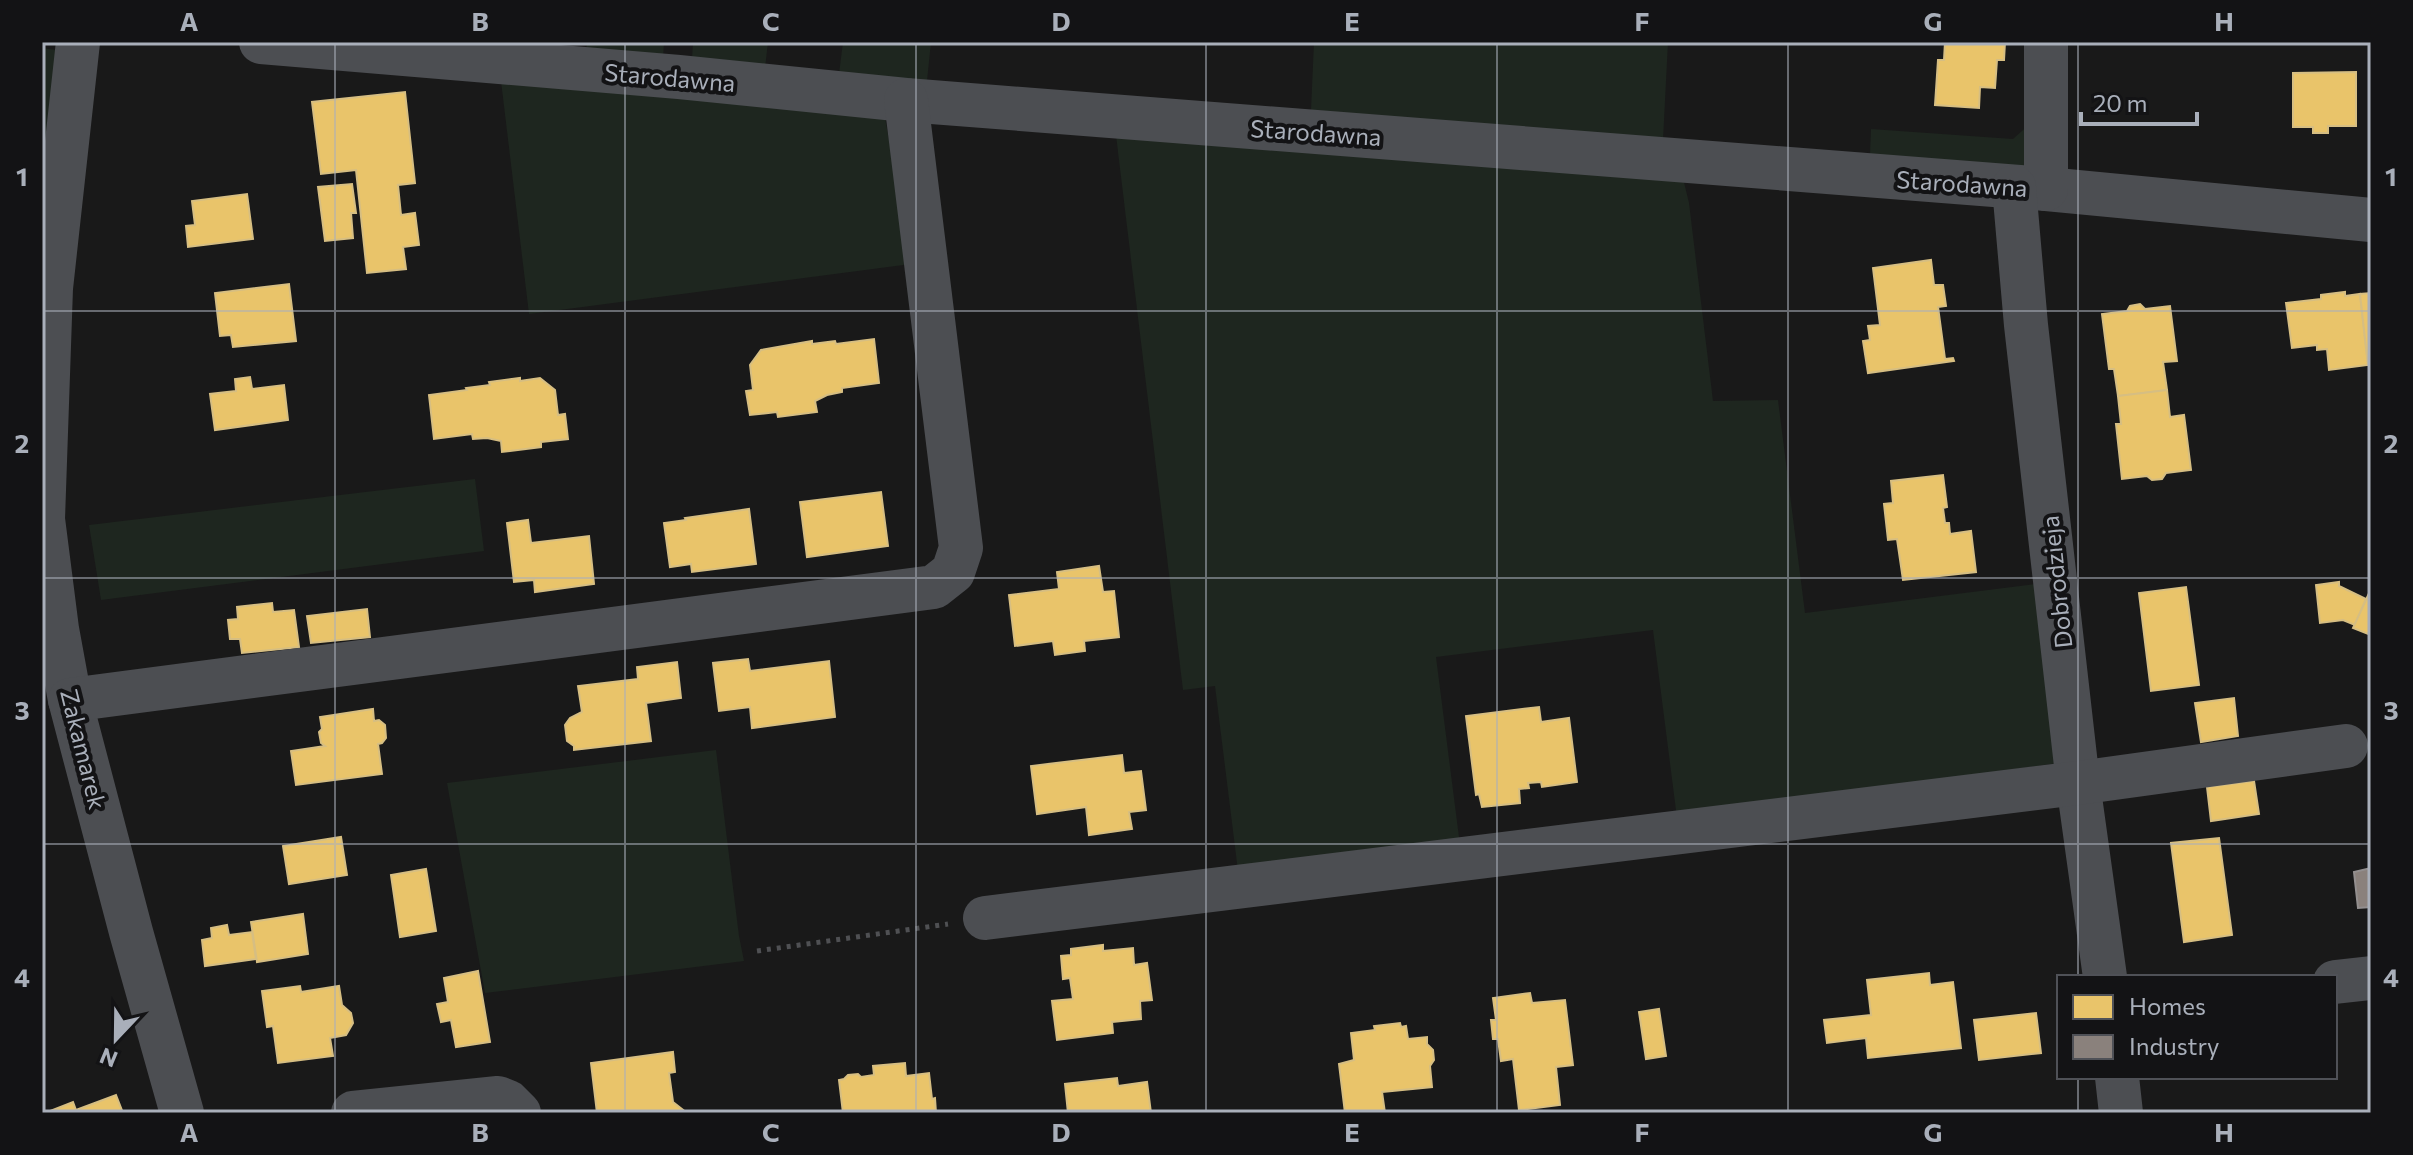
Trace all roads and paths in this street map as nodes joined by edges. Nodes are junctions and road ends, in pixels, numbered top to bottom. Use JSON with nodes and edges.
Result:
{"nodes":[{"id":1,"x":78,"y":42,"type":"edge"},
{"id":2,"x":261,"y":42,"type":"edge"},
{"id":3,"x":2046,"y":42,"type":"edge"},
{"id":4,"x":681,"y":60,"type":"edge"},
{"id":5,"x":906,"y":100,"type":"junction"},
{"id":6,"x":2030,"y":188,"type":"junction"},
{"id":7,"x":2371,"y":220,"type":"edge"},
{"id":8,"x":70,"y":700,"type":"junction"},
{"id":9,"x":2346,"y":746,"type":"dead end"},
{"id":10,"x":2078,"y":783,"type":"junction"},
{"id":11,"x":985,"y":918,"type":"joint"},
{"id":12,"x":757,"y":951,"type":"dead end"},
{"id":13,"x":2105,"y":975,"type":"edge"},
{"id":14,"x":2371,"y":978,"type":"edge"},
{"id":15,"x":2337,"y":982,"type":"edge"},
{"id":16,"x":2117,"y":1079,"type":"edge"},
{"id":17,"x":182,"y":1113,"type":"edge"},
{"id":18,"x":353,"y":1113,"type":"edge"},
{"id":19,"x":519,"y":1113,"type":"edge"},
{"id":20,"x":2121,"y":1113,"type":"edge"}],
"edges":[{"from":1,"to":8,"type":"street","name":"Zakamarek"},
{"from":2,"to":4,"type":"street","name":"Starodawna"},
{"from":3,"to":6,"type":"street","name":"Dobrodzieja"},
{"from":4,"to":5,"type":"street","name":"Starodawna"},
{"from":5,"to":6,"type":"street","name":"Starodawna"},
{"from":5,"to":8,"type":"street"},
{"from":6,"to":7,"type":"street","name":"Starodawna"},
{"from":6,"to":10,"type":"street","name":"Dobrodzieja"},
{"from":8,"to":17,"type":"street","name":"Zakamarek"},
{"from":9,"to":10,"type":"street"},
{"from":10,"to":11,"type":"street"},
{"from":10,"to":13,"type":"street","name":"Dobrodzieja"},
{"from":11,"to":12,"type":"path"},
{"from":14,"to":15,"type":"street"},
{"from":16,"to":20,"type":"street"},
{"from":18,"to":19,"type":"street"}]}
